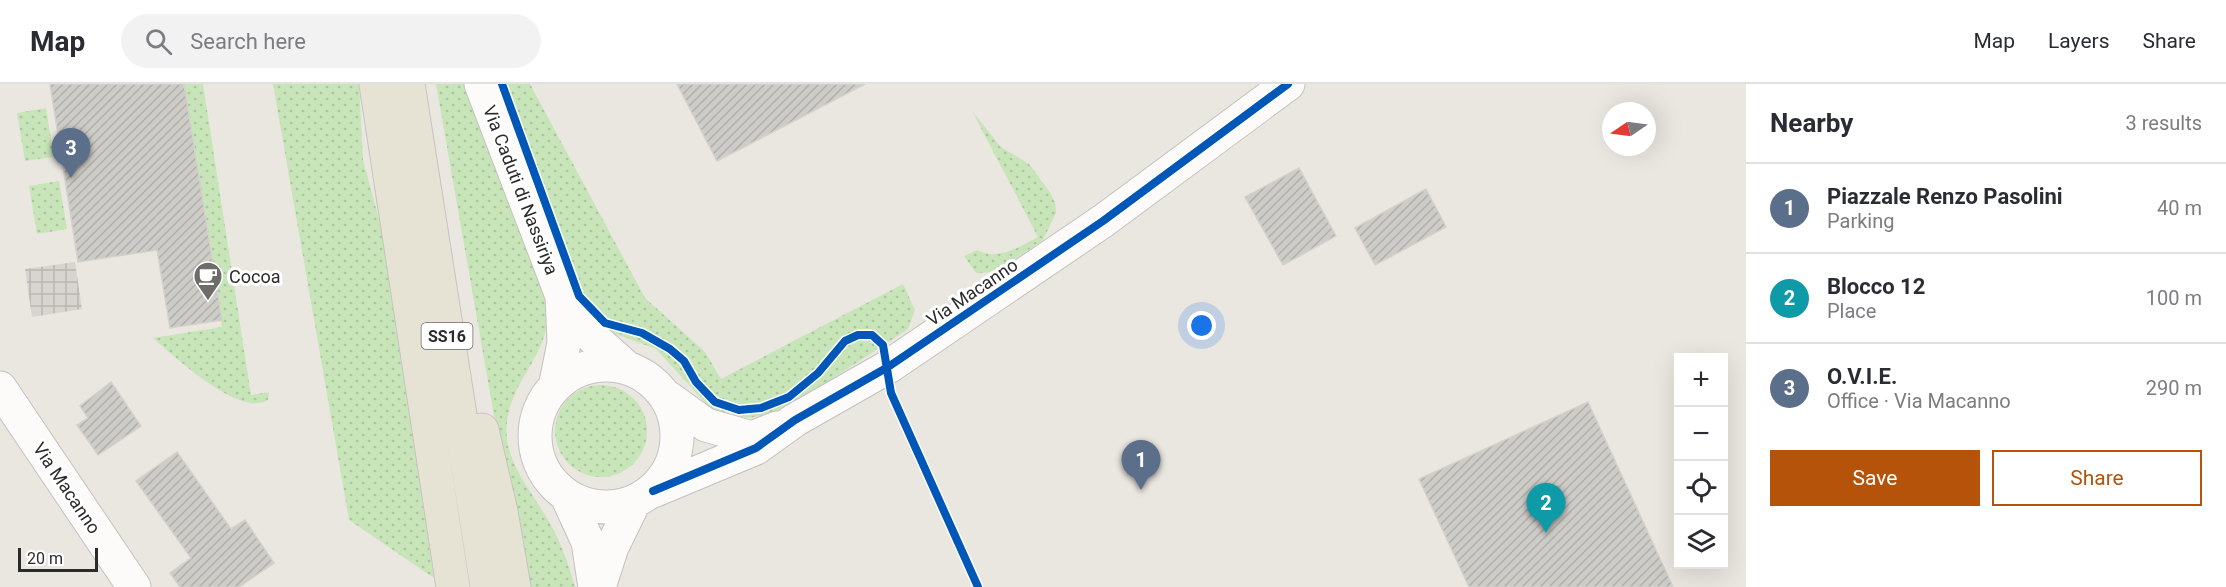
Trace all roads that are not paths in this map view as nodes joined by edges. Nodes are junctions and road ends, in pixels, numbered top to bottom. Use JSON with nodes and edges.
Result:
{"nodes":[{"id":1,"x":376,"y":84,"type":"edge"},
{"id":2,"x":408,"y":84,"type":"edge"},
{"id":3,"x":481,"y":84,"type":"edge"},
{"id":4,"x":1288,"y":84,"type":"edge"},
{"id":5,"x":422,"y":172,"type":"junction"},
{"id":6,"x":562,"y":296,"type":"junction"},
{"id":7,"x":625,"y":366,"type":"junction"},
{"id":8,"x":556,"y":383,"type":"junction"},
{"id":9,"x":0,"y":388,"type":"edge"},
{"id":10,"x":667,"y":397,"type":"junction"},
{"id":11,"x":795,"y":420,"type":"junction"},
{"id":12,"x":567,"y":496,"type":"junction"},
{"id":13,"x":644,"y":496,"type":"junction"},
{"id":14,"x":134,"y":587,"type":"edge"},
{"id":15,"x":453,"y":587,"type":"edge"},
{"id":16,"x":487,"y":587,"type":"edge"},
{"id":17,"x":514,"y":587,"type":"edge"},
{"id":18,"x":597,"y":587,"type":"edge"}],
"edges":[{"from":1,"to":15,"type":"main road","number":"SS16"},
{"from":2,"to":5,"type":"main road","number":"SS16"},
{"from":3,"to":6,"type":"street","name":"Via Caduti di Nassiriya"},
{"from":4,"to":11,"type":"street","name":"Via Macanno"},
{"from":5,"to":16,"type":"main road","number":"SS16"},
{"from":5,"to":17,"type":"main road"},
{"from":6,"to":7,"type":"street","name":"Via Caduti di Nassiriya"},
{"from":6,"to":8,"type":"street","name":"Via Caduti di Nassiriya"},
{"from":7,"to":8,"type":"street","name":"Via Macanno"},
{"from":7,"to":10,"type":"street","name":"Via Macanno"},
{"from":8,"to":12,"type":"street","name":"Via Macanno"},
{"from":9,"to":14,"type":"street","name":"Via Macanno"},
{"from":10,"to":11,"type":"street","name":"Via Macanno"},
{"from":10,"to":13,"type":"street","name":"Via Macanno"},
{"from":11,"to":13,"type":"street","name":"Via Macanno"},
{"from":12,"to":13,"type":"street","name":"Via Macanno"},
{"from":12,"to":18,"type":"street","name":"Via Macanno"},
{"from":13,"to":18,"type":"street","name":"Via Macanno"}]}
